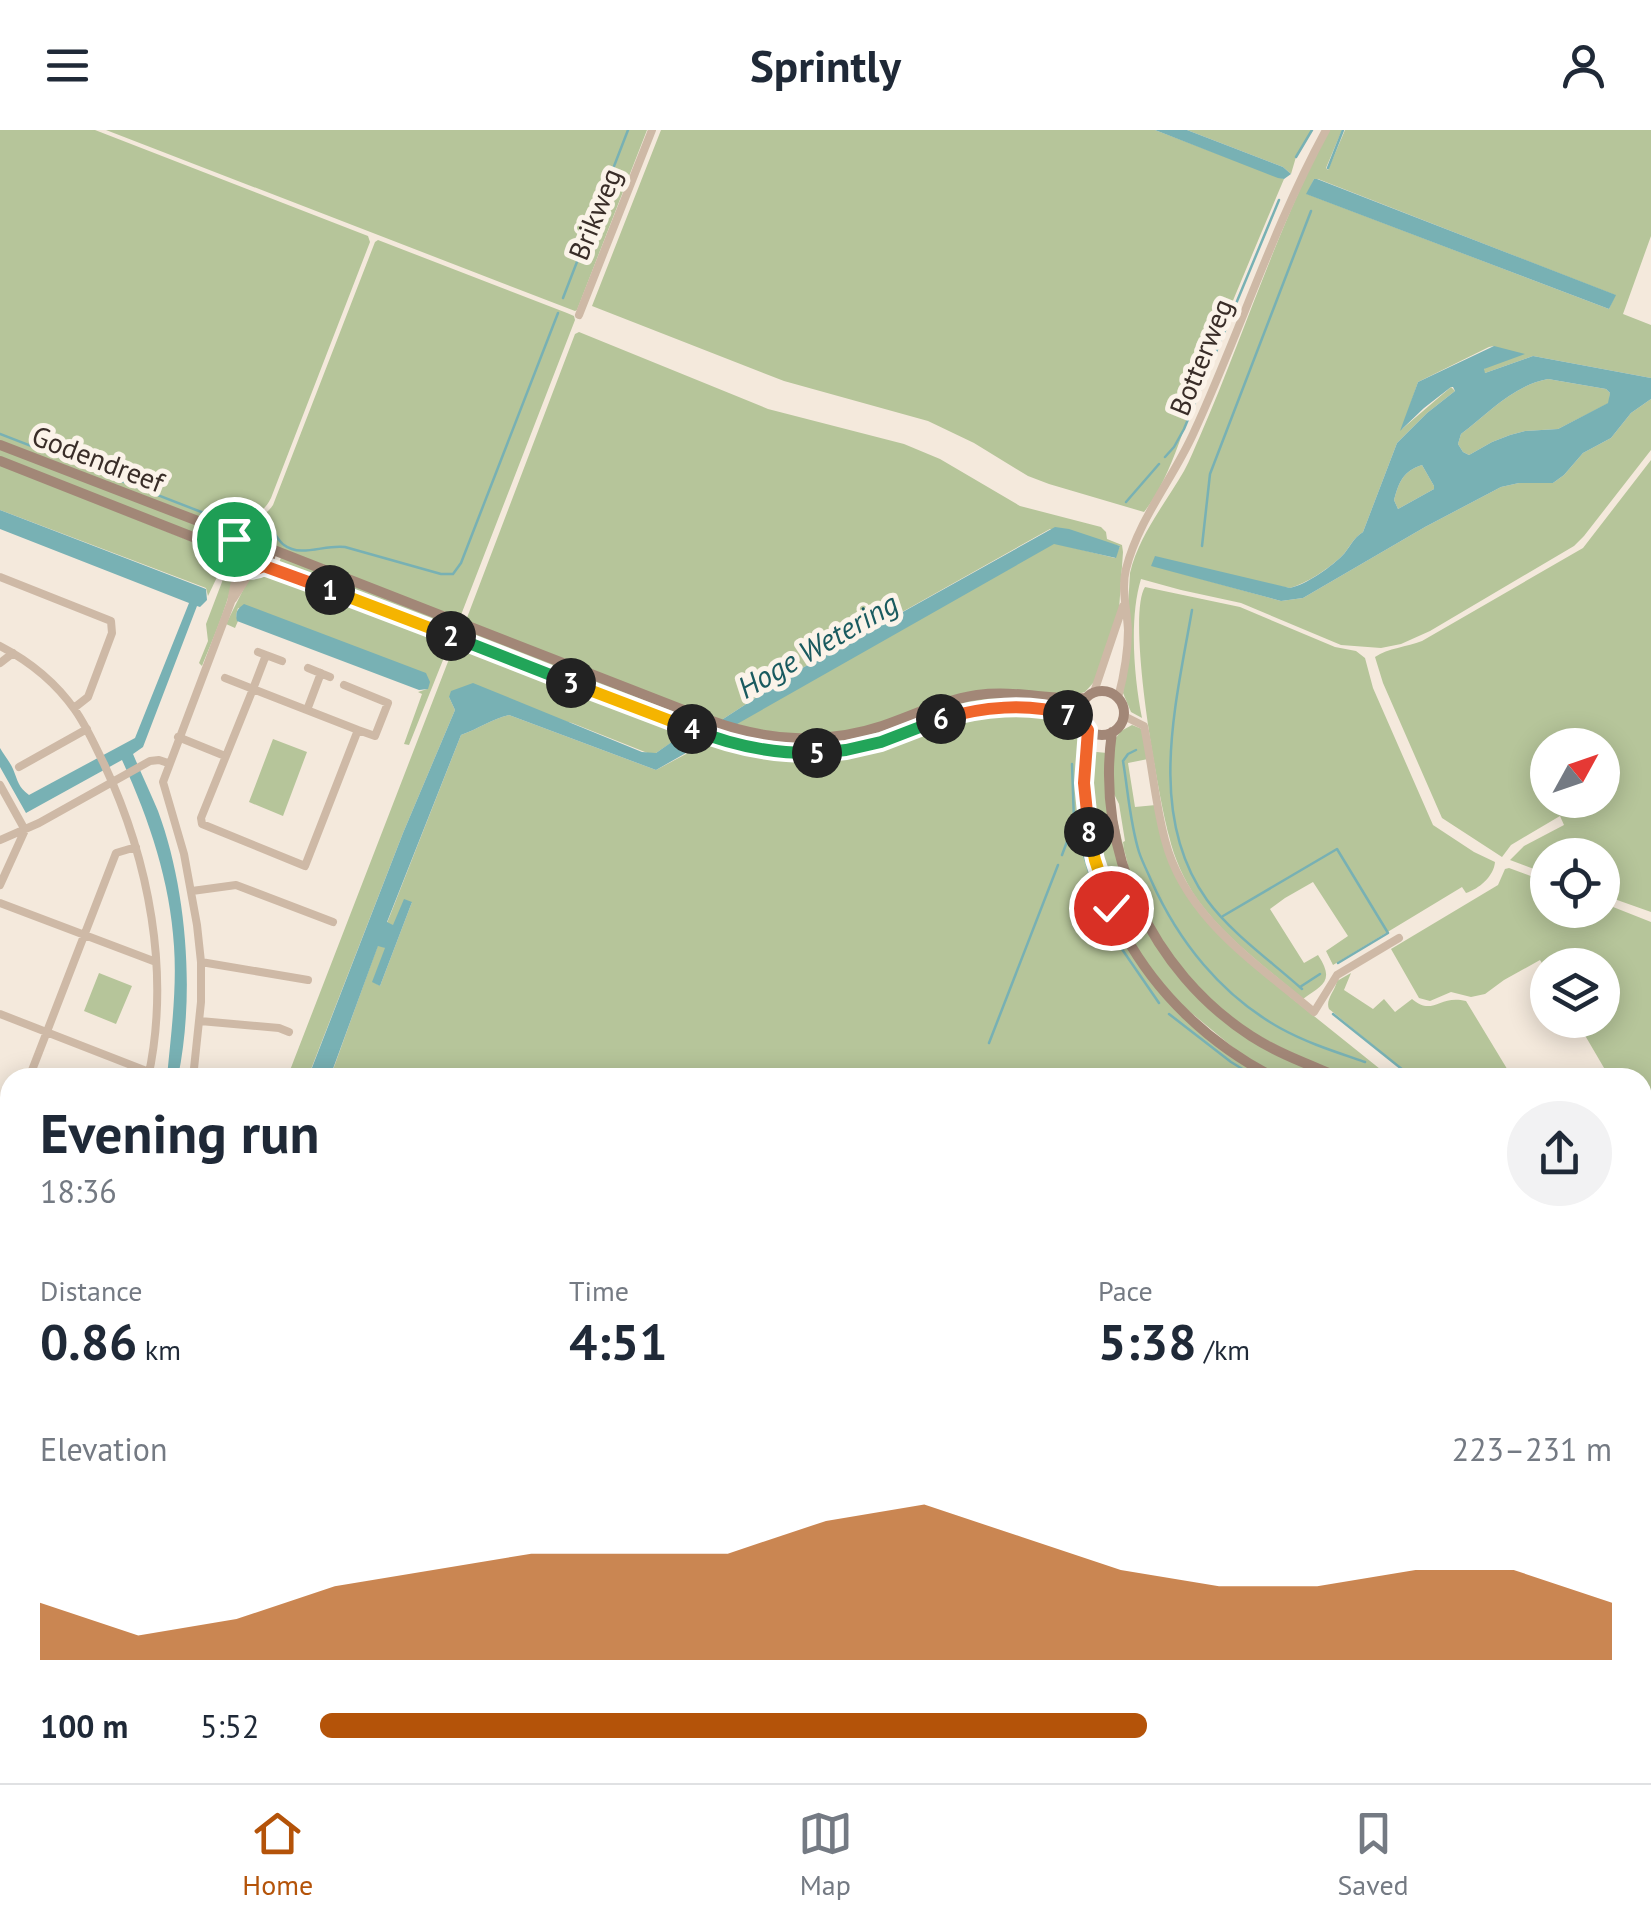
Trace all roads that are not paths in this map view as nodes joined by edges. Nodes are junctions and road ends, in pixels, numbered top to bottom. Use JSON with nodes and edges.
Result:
{"nodes":[{"id":1,"x":652,"y":130,"type":"edge"},
{"id":2,"x":1326,"y":130,"type":"edge"},
{"id":3,"x":579,"y":315,"type":"dead end"},
{"id":4,"x":0,"y":445,"type":"edge"},
{"id":5,"x":0,"y":461,"type":"edge"},
{"id":6,"x":237,"y":536,"type":"junction"},
{"id":7,"x":270,"y":550,"type":"junction"},
{"id":8,"x":231,"y":552,"type":"junction"},
{"id":9,"x":238,"y":566,"type":"junction"},
{"id":10,"x":264,"y":566,"type":"junction"},
{"id":11,"x":251,"y":571,"type":"junction"},
{"id":12,"x":0,"y":577,"type":"edge"},
{"id":13,"x":230,"y":602,"type":"junction"},
{"id":14,"x":1125,"y":602,"type":"junction"},
{"id":15,"x":0,"y":646,"type":"edge"},
{"id":16,"x":13,"y":653,"type":"junction"},
{"id":17,"x":282,"y":661,"type":"dead end"},
{"id":18,"x":0,"y":663,"type":"edge"},
{"id":19,"x":308,"y":668,"type":"dead end"},
{"id":20,"x":225,"y":678,"type":"dead end"},
{"id":21,"x":344,"y":685,"type":"dead end"},
{"id":22,"x":253,"y":689,"type":"junction"},
{"id":23,"x":1089,"y":695,"type":"junction"},
{"id":24,"x":1118,"y":698,"type":"junction"},
{"id":25,"x":74,"y":708,"type":"junction"},
{"id":26,"x":307,"y":710,"type":"junction"},
{"id":27,"x":1124,"y":716,"type":"junction"},
{"id":28,"x":1080,"y":719,"type":"junction"},
{"id":29,"x":87,"y":729,"type":"junction"},
{"id":30,"x":358,"y":730,"type":"junction"},
{"id":31,"x":1088,"y":730,"type":"junction"},
{"id":32,"x":1112,"y":732,"type":"junction"},
{"id":33,"x":178,"y":738,"type":"junction"},
{"id":34,"x":225,"y":756,"type":"junction"},
{"id":35,"x":168,"y":763,"type":"junction"},
{"id":36,"x":20,"y":767,"type":"dead end"},
{"id":37,"x":112,"y":782,"type":"junction"},
{"id":38,"x":0,"y":785,"type":"edge"},
{"id":39,"x":25,"y":830,"type":"junction"},
{"id":40,"x":0,"y":840,"type":"edge"},
{"id":41,"x":136,"y":847,"type":"junction"},
{"id":42,"x":0,"y":884,"type":"edge"},
{"id":43,"x":192,"y":891,"type":"junction"},
{"id":44,"x":0,"y":903,"type":"edge"},
{"id":45,"x":332,"y":922,"type":"dead end"},
{"id":46,"x":84,"y":936,"type":"junction"},
{"id":47,"x":1398,"y":938,"type":"dead end"},
{"id":48,"x":156,"y":962,"type":"junction"},
{"id":49,"x":201,"y":962,"type":"junction"},
{"id":50,"x":308,"y":980,"type":"dead end"},
{"id":51,"x":0,"y":1014,"type":"edge"},
{"id":52,"x":200,"y":1022,"type":"junction"},
{"id":53,"x":47,"y":1032,"type":"junction"},
{"id":54,"x":289,"y":1032,"type":"dead end"},
{"id":55,"x":33,"y":1068,"type":"edge"},
{"id":56,"x":134,"y":1068,"type":"edge"},
{"id":57,"x":149,"y":1068,"type":"edge"},
{"id":58,"x":194,"y":1068,"type":"edge"},
{"id":59,"x":1257,"y":1068,"type":"edge"},
{"id":60,"x":1316,"y":1068,"type":"edge"}],
"edges":[{"from":1,"to":3,"type":"street","name":"Brikweg"},
{"from":2,"to":14,"type":"street","name":"Botterweg"},
{"from":4,"to":6,"type":"main road","name":"Godendreef"},
{"from":5,"to":8,"type":"main road","name":"Godendreef"},
{"from":6,"to":7,"type":"main road"},
{"from":6,"to":8,"type":"main road"},
{"from":7,"to":10,"type":"main road"},
{"from":7,"to":23,"type":"main road"},
{"from":8,"to":9,"type":"main road"},
{"from":9,"to":11,"type":"main road"},
{"from":9,"to":13,"type":"street"},
{"from":10,"to":11,"type":"main road"},
{"from":10,"to":28,"type":"main road"},
{"from":11,"to":13,"type":"street"},
{"from":12,"to":25,"type":"street"},
{"from":13,"to":33,"type":"street"},
{"from":14,"to":23,"type":"street","name":"Botterweg"},
{"from":14,"to":24,"type":"street","name":"Botterweg"},
{"from":15,"to":16,"type":"street"},
{"from":16,"to":18,"type":"street"},
{"from":16,"to":25,"type":"street"},
{"from":17,"to":22,"type":"street"},
{"from":19,"to":26,"type":"street"},
{"from":20,"to":22,"type":"street"},
{"from":21,"to":30,"type":"street"},
{"from":22,"to":26,"type":"street"},
{"from":22,"to":34,"type":"street"},
{"from":23,"to":24,"type":"main road"},
{"from":23,"to":28,"type":"main road"},
{"from":24,"to":27,"type":"main road"},
{"from":25,"to":29,"type":"street"},
{"from":26,"to":30,"type":"street"},
{"from":27,"to":32,"type":"main road"},
{"from":27,"to":47,"type":"street"},
{"from":28,"to":31,"type":"main road"},
{"from":29,"to":36,"type":"street"},
{"from":29,"to":37,"type":"street"},
{"from":30,"to":34,"type":"street"},
{"from":31,"to":32,"type":"main road"},
{"from":31,"to":59,"type":"main road"},
{"from":32,"to":60,"type":"main road"},
{"from":33,"to":34,"type":"street"},
{"from":33,"to":35,"type":"street"},
{"from":35,"to":37,"type":"street"},
{"from":35,"to":43,"type":"street"},
{"from":37,"to":39,"type":"street"},
{"from":37,"to":41,"type":"street"},
{"from":38,"to":39,"type":"street"},
{"from":39,"to":40,"type":"street"},
{"from":39,"to":42,"type":"street"},
{"from":41,"to":46,"type":"street"},
{"from":41,"to":48,"type":"street"},
{"from":43,"to":45,"type":"street"},
{"from":43,"to":49,"type":"street"},
{"from":44,"to":46,"type":"street"},
{"from":46,"to":48,"type":"street"},
{"from":46,"to":53,"type":"street"},
{"from":48,"to":57,"type":"street"},
{"from":49,"to":50,"type":"street"},
{"from":49,"to":52,"type":"street"},
{"from":51,"to":53,"type":"street"},
{"from":52,"to":54,"type":"street"},
{"from":52,"to":58,"type":"street"},
{"from":53,"to":55,"type":"street"},
{"from":53,"to":56,"type":"street"}]}
